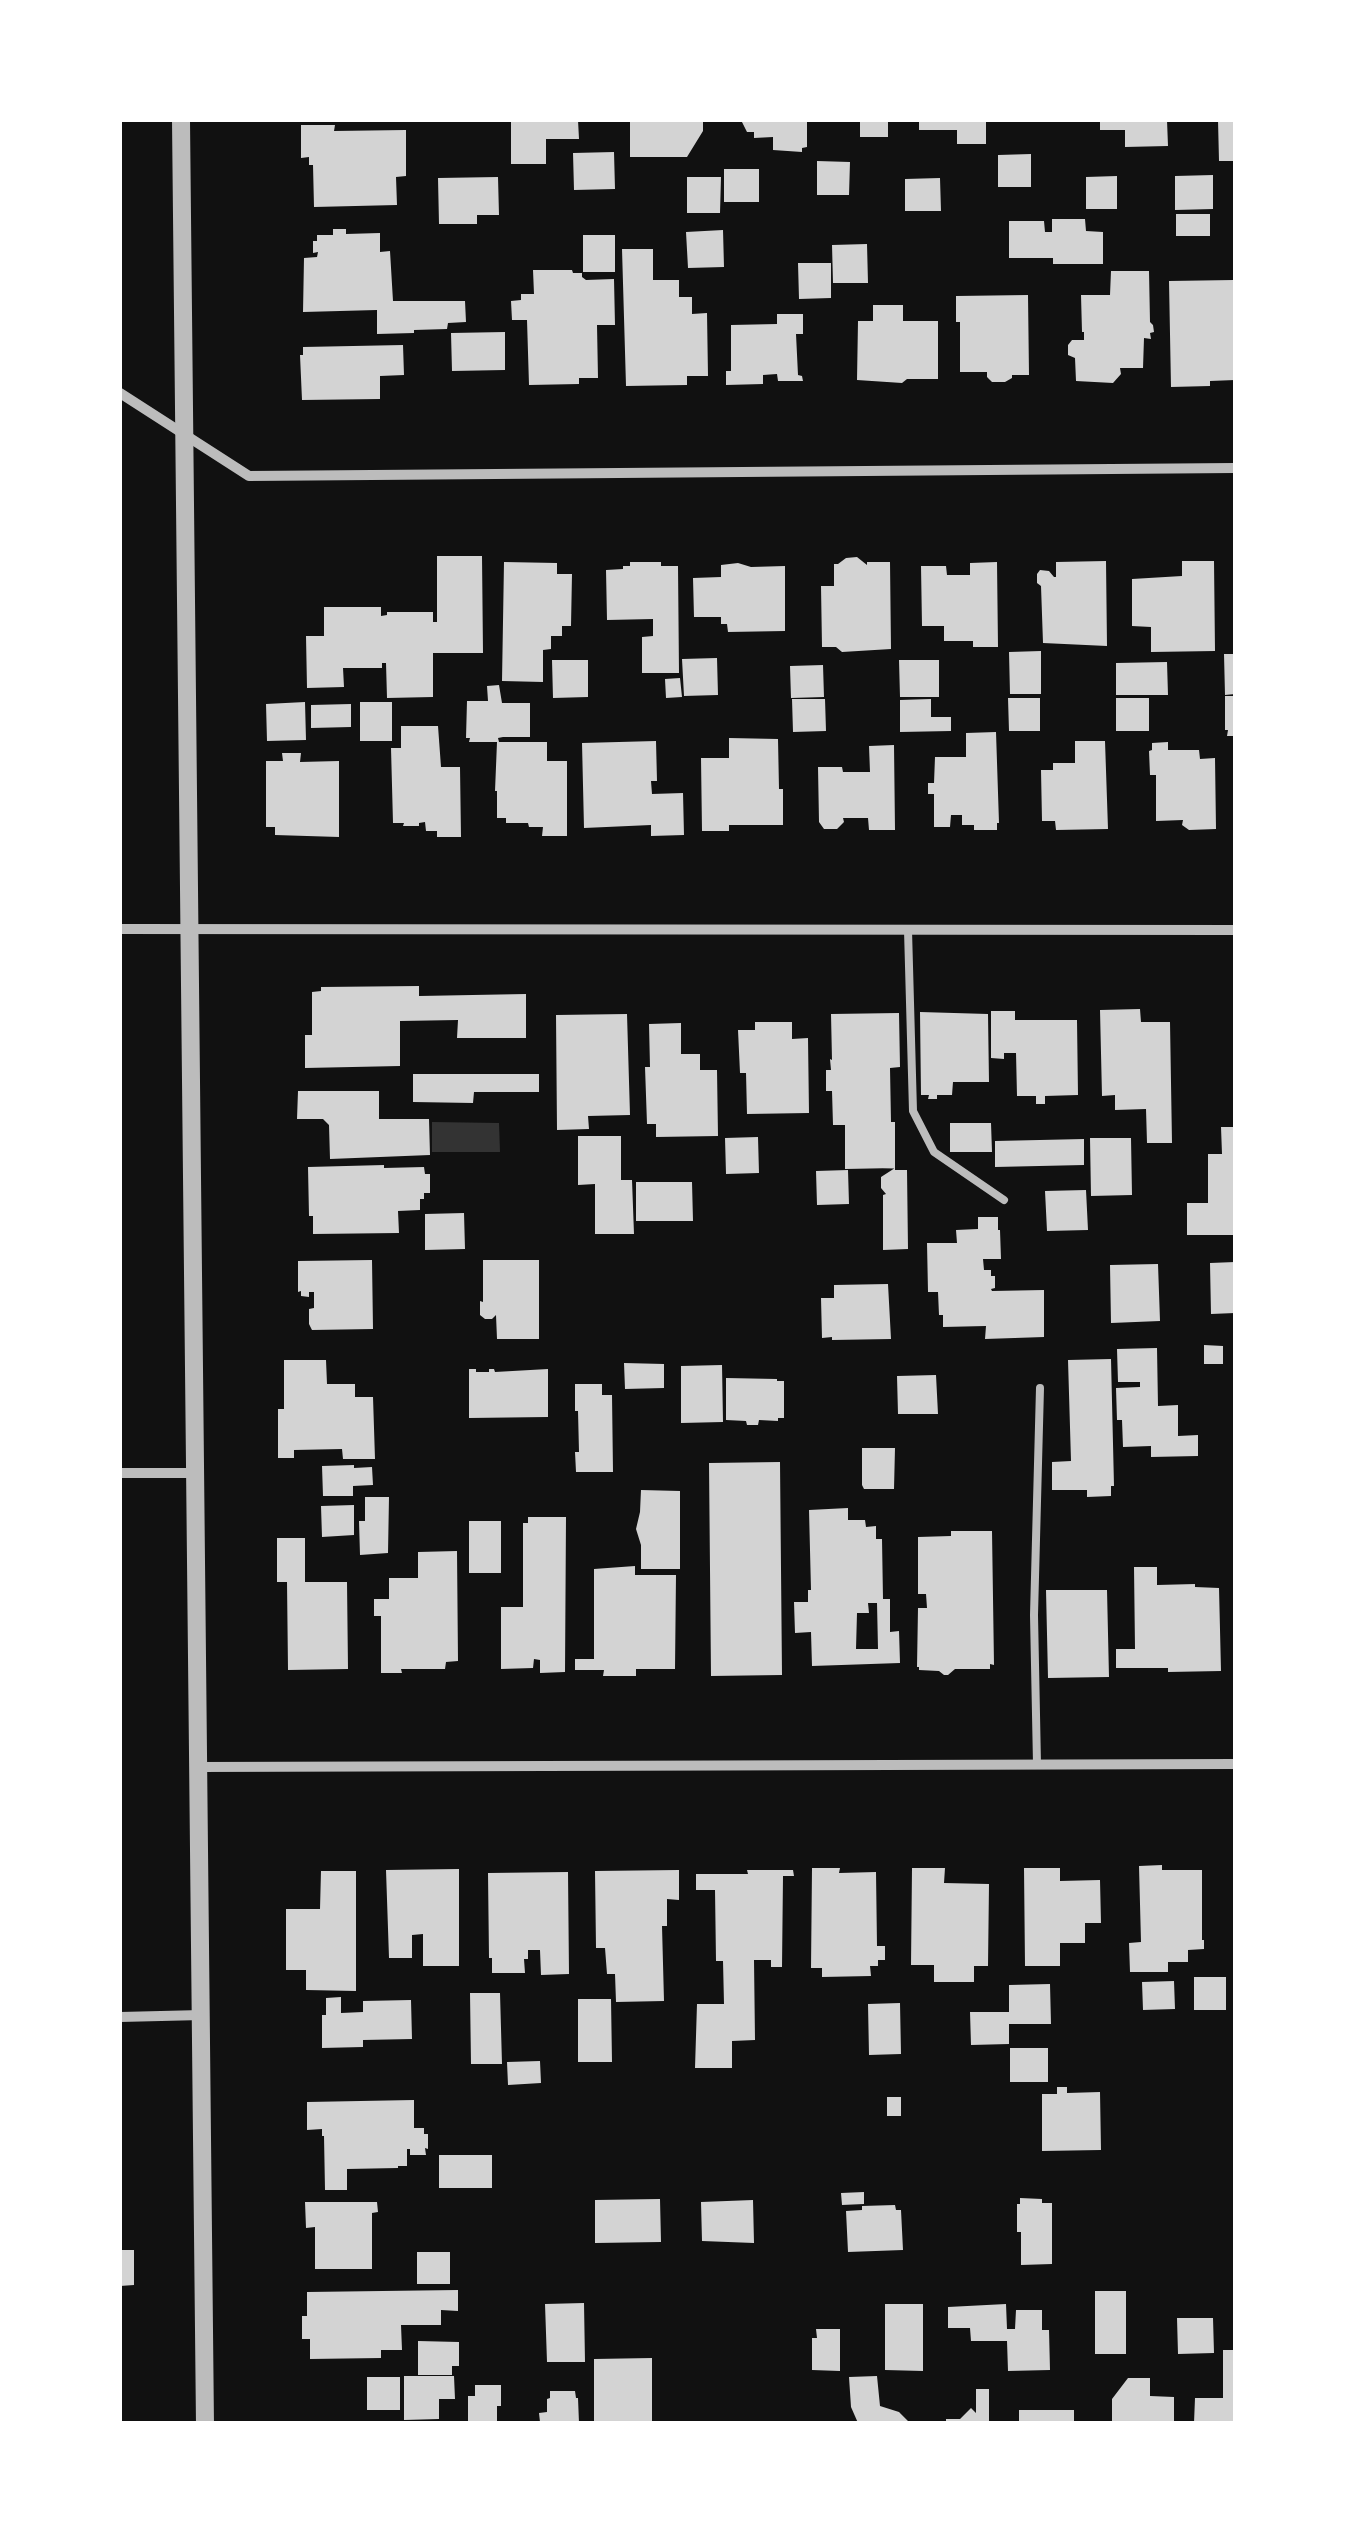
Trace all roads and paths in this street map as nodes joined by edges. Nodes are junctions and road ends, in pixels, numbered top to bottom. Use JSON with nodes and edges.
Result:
{"nodes":[{"id":1,"x":181,"y":120,"type":"edge"},
{"id":2,"x":120,"y":392,"type":"edge"},
{"id":3,"x":184,"y":435,"type":"junction"},
{"id":4,"x":1235,"y":468,"type":"edge"},
{"id":5,"x":188,"y":928,"type":"junction"},
{"id":6,"x":120,"y":929,"type":"edge"},
{"id":7,"x":908,"y":930,"type":"junction"},
{"id":8,"x":1235,"y":930,"type":"edge"},
{"id":9,"x":1004,"y":1200,"type":"dead end"},
{"id":10,"x":1040,"y":1388,"type":"dead end"},
{"id":11,"x":195,"y":1473,"type":"junction"},
{"id":12,"x":120,"y":1474,"type":"edge"},
{"id":13,"x":1036,"y":1764,"type":"junction"},
{"id":14,"x":1235,"y":1764,"type":"edge"},
{"id":15,"x":199,"y":1767,"type":"junction"},
{"id":16,"x":202,"y":2015,"type":"junction"},
{"id":17,"x":120,"y":2017,"type":"edge"},
{"id":18,"x":205,"y":2423,"type":"edge"}],
"edges":[{"from":1,"to":3,"type":"street"},
{"from":2,"to":3,"type":"street"},
{"from":3,"to":4,"type":"street"},
{"from":3,"to":5,"type":"street"},
{"from":5,"to":6,"type":"street"},
{"from":5,"to":7,"type":"street"},
{"from":5,"to":11,"type":"street"},
{"from":7,"to":8,"type":"street"},
{"from":7,"to":9,"type":"lane"},
{"from":10,"to":13,"type":"lane"},
{"from":11,"to":12,"type":"street"},
{"from":11,"to":15,"type":"street"},
{"from":13,"to":14,"type":"street"},
{"from":13,"to":15,"type":"street"},
{"from":15,"to":16,"type":"street"},
{"from":16,"to":17,"type":"street"},
{"from":16,"to":18,"type":"street"}]}
